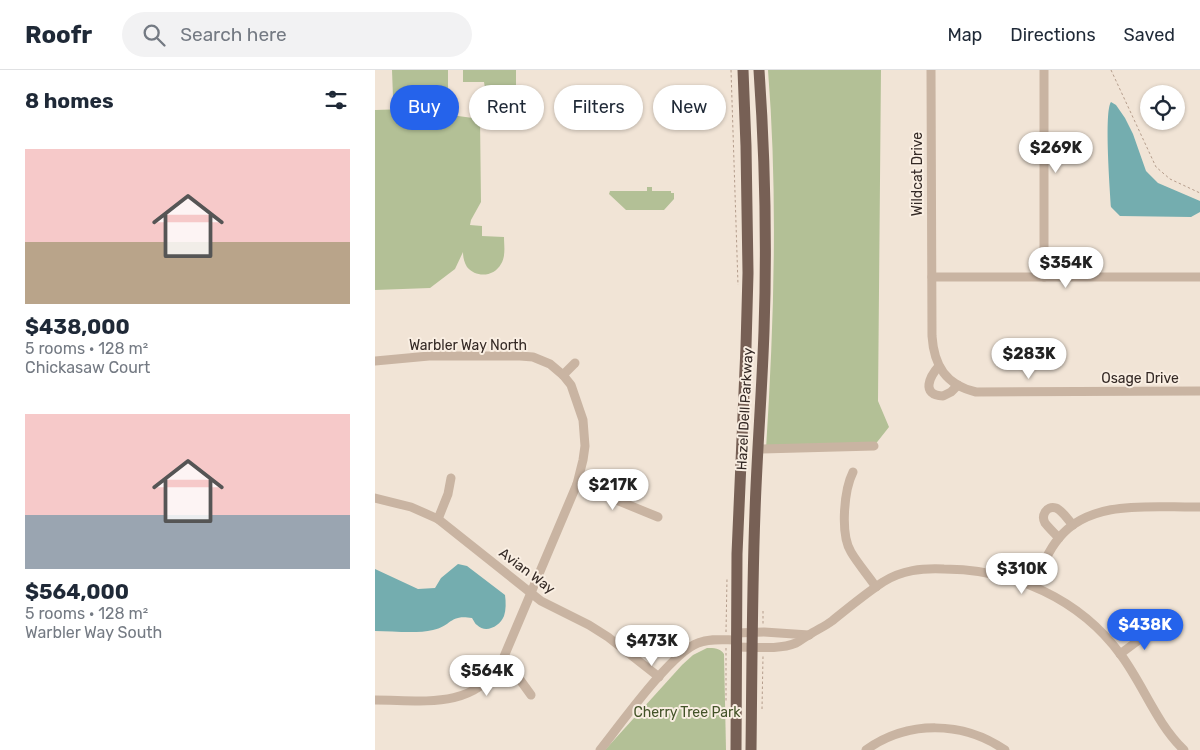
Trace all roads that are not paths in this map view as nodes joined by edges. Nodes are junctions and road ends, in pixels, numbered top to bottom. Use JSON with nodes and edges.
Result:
{"nodes":[{"id":1,"x":743,"y":70,"type":"edge"},
{"id":2,"x":759,"y":70,"type":"edge"},
{"id":3,"x":931,"y":70,"type":"edge"},
{"id":4,"x":1044,"y":70,"type":"edge"},
{"id":5,"x":1200,"y":277,"type":"edge"},
{"id":6,"x":931,"y":278,"type":"junction"},
{"id":7,"x":1045,"y":278,"type":"junction"},
{"id":8,"x":375,"y":361,"type":"edge"},
{"id":9,"x":575,"y":363,"type":"dead end"},
{"id":10,"x":939,"y":366,"type":"junction"},
{"id":11,"x":563,"y":375,"type":"junction"},
{"id":12,"x":958,"y":385,"type":"junction"},
{"id":13,"x":1200,"y":391,"type":"edge"},
{"id":14,"x":874,"y":446,"type":"dead end"},
{"id":15,"x":758,"y":449,"type":"junction"},
{"id":16,"x":853,"y":472,"type":"dead end"},
{"id":17,"x":451,"y":478,"type":"dead end"},
{"id":18,"x":577,"y":484,"type":"junction"},
{"id":19,"x":375,"y":498,"type":"edge"},
{"id":20,"x":1200,"y":507,"type":"edge"},
{"id":21,"x":658,"y":517,"type":"dead end"},
{"id":22,"x":438,"y":519,"type":"junction"},
{"id":23,"x":1073,"y":525,"type":"junction"},
{"id":24,"x":1059,"y":538,"type":"junction"},
{"id":25,"x":1035,"y":586,"type":"junction"},
{"id":26,"x":876,"y":587,"type":"junction"},
{"id":27,"x":530,"y":593,"type":"junction"},
{"id":28,"x":1155,"y":628,"type":"dead end"},
{"id":29,"x":752,"y":633,"type":"junction"},
{"id":30,"x":809,"y":635,"type":"junction"},
{"id":31,"x":736,"y":640,"type":"junction"},
{"id":32,"x":751,"y":647,"type":"junction"},
{"id":33,"x":1120,"y":654,"type":"junction"},
{"id":34,"x":501,"y":666,"type":"junction"},
{"id":35,"x":659,"y":677,"type":"junction"},
{"id":36,"x":531,"y":695,"type":"dead end"},
{"id":37,"x":375,"y":700,"type":"edge"},
{"id":38,"x":600,"y":750,"type":"edge"},
{"id":39,"x":736,"y":750,"type":"edge"},
{"id":40,"x":751,"y":750,"type":"edge"},
{"id":41,"x":866,"y":750,"type":"edge"},
{"id":42,"x":1005,"y":750,"type":"edge"},
{"id":43,"x":1184,"y":750,"type":"edge"}],
"edges":[{"from":1,"to":31,"type":"main road","name":"Hazel Dell Parkway"},
{"from":2,"to":15,"type":"main road","name":"Hazel Dell Parkway"},
{"from":3,"to":6,"type":"street","name":"Wildcat Drive"},
{"from":4,"to":7,"type":"street"},
{"from":5,"to":7,"type":"street"},
{"from":6,"to":7,"type":"street"},
{"from":6,"to":10,"type":"street","name":"Osage Drive"},
{"from":8,"to":11,"type":"street","name":"Warbler Way North"},
{"from":9,"to":11,"type":"street"},
{"from":10,"to":12,"type":"street","name":"Osage Drive"},
{"from":10,"to":12,"type":"street"},
{"from":11,"to":18,"type":"street","name":"Warbler Way North"},
{"from":12,"to":13,"type":"street","name":"Osage Drive"},
{"from":14,"to":15,"type":"street"},
{"from":15,"to":29,"type":"main road","name":"Hazel Dell Parkway"},
{"from":16,"to":26,"type":"street"},
{"from":17,"to":22,"type":"street"},
{"from":18,"to":21,"type":"street"},
{"from":18,"to":27,"type":"street","name":"Warbler Way North"},
{"from":19,"to":22,"type":"street","name":"Avian Way"},
{"from":20,"to":23,"type":"street"},
{"from":22,"to":27,"type":"street","name":"Avian Way"},
{"from":23,"to":24,"type":"street"},
{"from":23,"to":24,"type":"street"},
{"from":24,"to":25,"type":"street"},
{"from":25,"to":26,"type":"street"},
{"from":25,"to":33,"type":"street"},
{"from":26,"to":30,"type":"street"},
{"from":27,"to":34,"type":"street","name":"Warbler Way North"},
{"from":27,"to":35,"type":"street","name":"Avian Way"},
{"from":28,"to":33,"type":"street"},
{"from":29,"to":30,"type":"street"},
{"from":29,"to":31,"type":"street"},
{"from":29,"to":32,"type":"main road","name":"Hazel Dell Parkway"},
{"from":30,"to":32,"type":"street"},
{"from":31,"to":32,"type":"street"},
{"from":31,"to":35,"type":"street"},
{"from":31,"to":39,"type":"main road","name":"Hazel Dell Parkway"},
{"from":32,"to":40,"type":"main road","name":"Hazel Dell Parkway"},
{"from":33,"to":43,"type":"street"},
{"from":34,"to":36,"type":"street"},
{"from":34,"to":37,"type":"street"},
{"from":35,"to":38,"type":"street"},
{"from":41,"to":42,"type":"street"}]}
